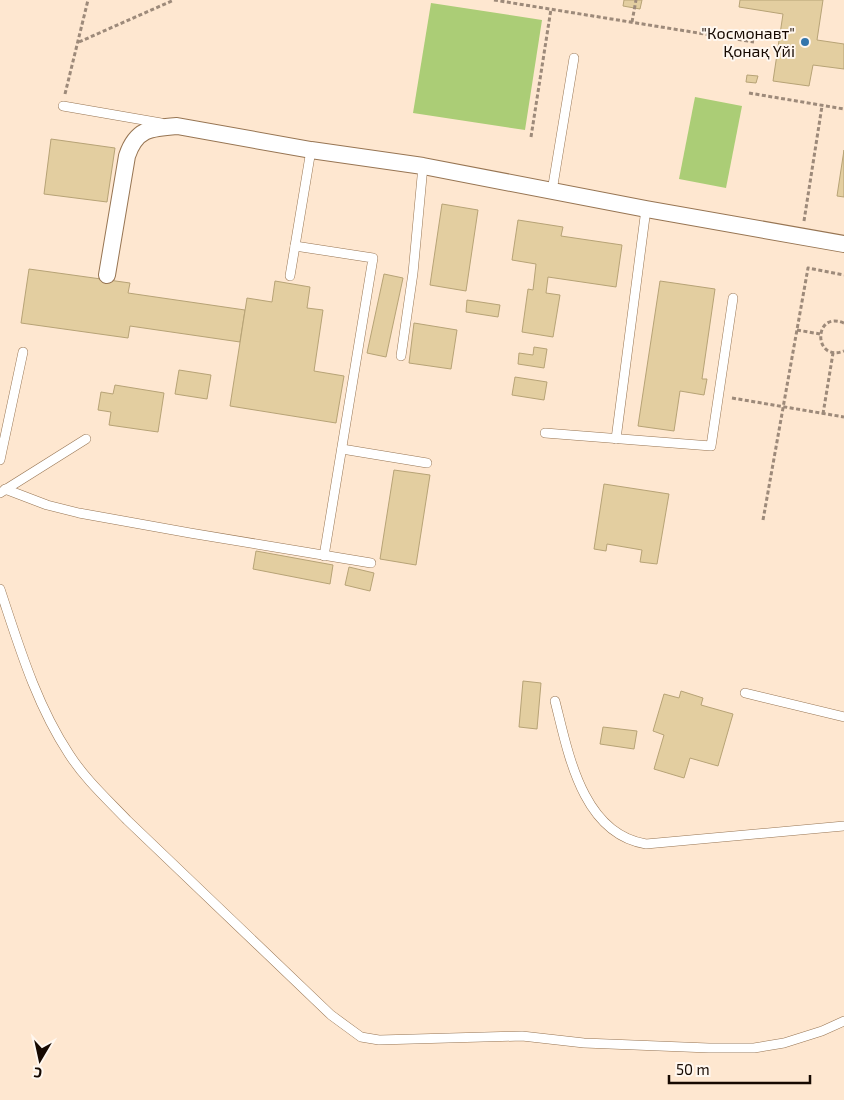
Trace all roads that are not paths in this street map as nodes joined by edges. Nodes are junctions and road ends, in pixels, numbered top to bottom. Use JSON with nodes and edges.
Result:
{"nodes":[{"id":1,"x":574,"y":58,"type":"dead end"},
{"id":2,"x":63,"y":106,"type":"road end"},
{"id":3,"x":176,"y":126,"type":"junction"},
{"id":4,"x":311,"y":150,"type":"junction"},
{"id":5,"x":423,"y":166,"type":"junction"},
{"id":6,"x":552,"y":191,"type":"junction"},
{"id":7,"x":646,"y":209,"type":"junction"},
{"id":8,"x":844,"y":244,"type":"edge"},
{"id":9,"x":295,"y":246,"type":"junction"},
{"id":10,"x":107,"y":275,"type":"dead end"},
{"id":11,"x":290,"y":276,"type":"dead end"},
{"id":12,"x":733,"y":298,"type":"dead end"},
{"id":13,"x":23,"y":352,"type":"dead end"},
{"id":14,"x":401,"y":356,"type":"dead end"},
{"id":15,"x":545,"y":433,"type":"dead end"},
{"id":16,"x":616,"y":438,"type":"junction"},
{"id":17,"x":86,"y":439,"type":"dead end"},
{"id":18,"x":342,"y":449,"type":"junction"},
{"id":19,"x":0,"y":460,"type":"edge"},
{"id":20,"x":427,"y":464,"type":"dead end"},
{"id":21,"x":2,"y":491,"type":"edge"},
{"id":22,"x":324,"y":556,"type":"junction"},
{"id":23,"x":371,"y":563,"type":"dead end"},
{"id":24,"x":0,"y":589,"type":"edge"},
{"id":25,"x":745,"y":693,"type":"dead end"},
{"id":26,"x":555,"y":701,"type":"dead end"},
{"id":27,"x":844,"y":718,"type":"edge"},
{"id":28,"x":844,"y":826,"type":"edge"},
{"id":29,"x":844,"y":1021,"type":"edge"}],
"edges":[{"from":1,"to":6,"type":"lane"},
{"from":2,"to":3,"type":"lane"},
{"from":3,"to":4,"type":"street"},
{"from":3,"to":10,"type":"street"},
{"from":4,"to":5,"type":"street"},
{"from":4,"to":9,"type":"lane"},
{"from":5,"to":6,"type":"street"},
{"from":5,"to":14,"type":"lane"},
{"from":6,"to":7,"type":"street"},
{"from":7,"to":8,"type":"street"},
{"from":7,"to":16,"type":"lane"},
{"from":9,"to":11,"type":"lane"},
{"from":9,"to":18,"type":"lane"},
{"from":12,"to":16,"type":"lane"},
{"from":13,"to":19,"type":"lane"},
{"from":15,"to":16,"type":"lane"},
{"from":17,"to":21,"type":"lane"},
{"from":18,"to":20,"type":"lane"},
{"from":18,"to":22,"type":"lane"},
{"from":21,"to":22,"type":"lane"},
{"from":22,"to":23,"type":"lane"},
{"from":24,"to":29,"type":"lane"},
{"from":25,"to":27,"type":"lane"},
{"from":26,"to":28,"type":"lane"}]}
